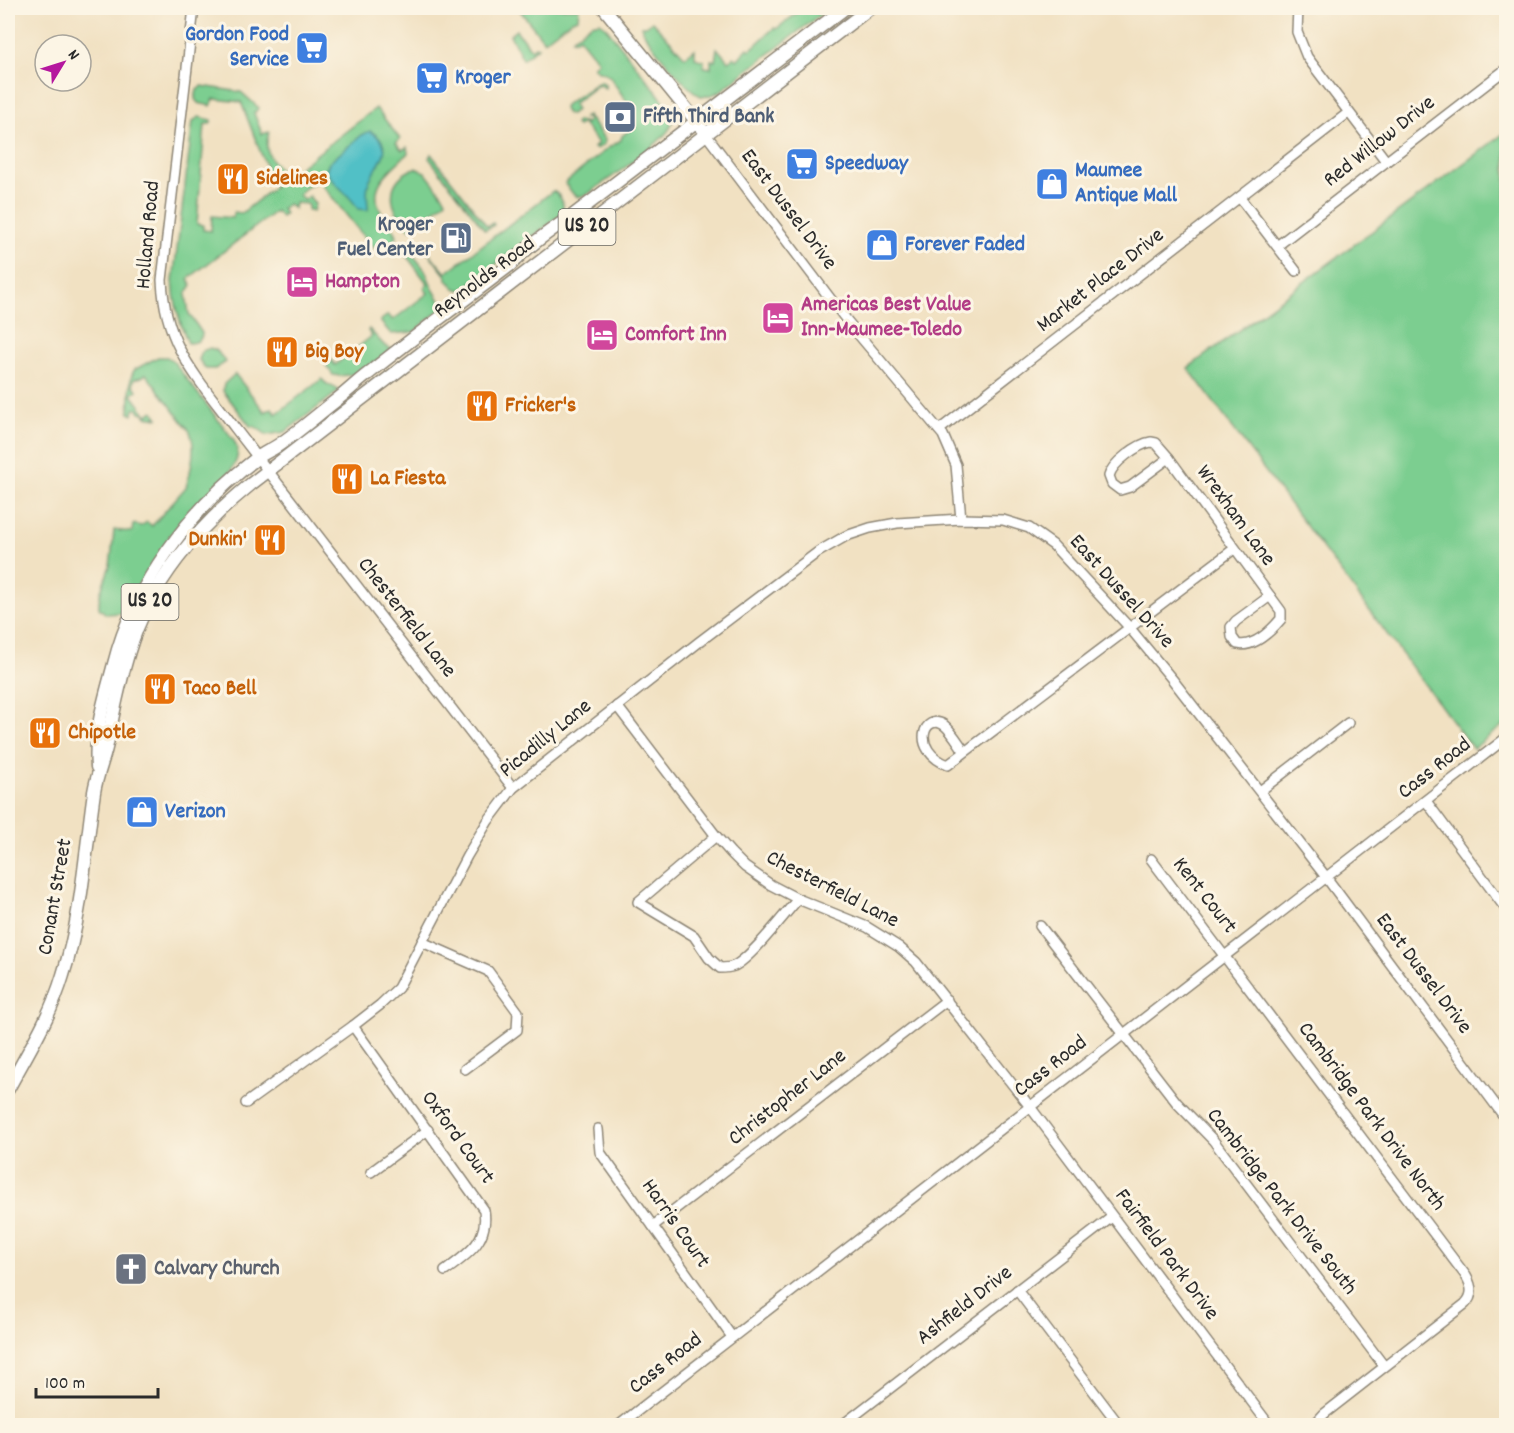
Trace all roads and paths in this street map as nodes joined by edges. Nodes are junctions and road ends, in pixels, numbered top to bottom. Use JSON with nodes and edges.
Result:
{"nodes":[{"id":1,"x":194,"y":8,"type":"edge"},
{"id":2,"x":604,"y":8,"type":"edge"},
{"id":3,"x":845,"y":8,"type":"edge"},
{"id":4,"x":870,"y":8,"type":"edge"},
{"id":5,"x":1298,"y":8,"type":"edge"},
{"id":6,"x":1506,"y":69,"type":"edge"},
{"id":7,"x":1348,"y":113,"type":"junction"},
{"id":8,"x":696,"y":122,"type":"junction"},
{"id":9,"x":705,"y":133,"type":"junction"},
{"id":10,"x":1386,"y":161,"type":"junction"},
{"id":11,"x":1240,"y":198,"type":"junction"},
{"id":12,"x":1277,"y":246,"type":"junction"},
{"id":13,"x":1296,"y":271,"type":"dead end"},
{"id":14,"x":939,"y":430,"type":"junction"},
{"id":15,"x":258,"y":458,"type":"junction"},
{"id":16,"x":1169,"y":458,"type":"junction"},
{"id":17,"x":269,"y":471,"type":"junction"},
{"id":18,"x":961,"y":519,"type":"junction"},
{"id":19,"x":1234,"y":549,"type":"junction"},
{"id":20,"x":1270,"y":596,"type":"junction"},
{"id":21,"x":1129,"y":627,"type":"junction"},
{"id":22,"x":617,"y":706,"type":"junction"},
{"id":23,"x":1348,"y":723,"type":"dead end"},
{"id":24,"x":1506,"y":738,"type":"edge"},
{"id":25,"x":965,"y":752,"type":"junction"},
{"id":26,"x":98,"y":771,"type":"junction"},
{"id":27,"x":513,"y":788,"type":"junction"},
{"id":28,"x":1260,"y":791,"type":"junction"},
{"id":29,"x":1426,"y":801,"type":"junction"},
{"id":30,"x":716,"y":836,"type":"junction"},
{"id":31,"x":1151,"y":859,"type":"dead end"},
{"id":32,"x":1326,"y":877,"type":"junction"},
{"id":33,"x":798,"y":899,"type":"junction"},
{"id":34,"x":1506,"y":909,"type":"edge"},
{"id":35,"x":1041,"y":926,"type":"dead end"},
{"id":36,"x":422,"y":942,"type":"junction"},
{"id":37,"x":1226,"y":957,"type":"junction"},
{"id":38,"x":947,"y":1000,"type":"junction"},
{"id":39,"x":353,"y":1026,"type":"junction"},
{"id":40,"x":1125,"y":1035,"type":"junction"},
{"id":41,"x":465,"y":1069,"type":"dead end"},
{"id":42,"x":8,"y":1089,"type":"edge"},
{"id":43,"x":246,"y":1103,"type":"dead end"},
{"id":44,"x":1031,"y":1108,"type":"junction"},
{"id":45,"x":1506,"y":1119,"type":"edge"},
{"id":46,"x":598,"y":1129,"type":"dead end"},
{"id":47,"x":428,"y":1130,"type":"junction"},
{"id":48,"x":371,"y":1172,"type":"dead end"},
{"id":49,"x":1112,"y":1217,"type":"junction"},
{"id":50,"x":653,"y":1226,"type":"junction"},
{"id":51,"x":445,"y":1271,"type":"dead end"},
{"id":52,"x":1017,"y":1290,"type":"junction"},
{"id":53,"x":732,"y":1337,"type":"junction"},
{"id":54,"x":1384,"y":1366,"type":"junction"},
{"id":55,"x":618,"y":1425,"type":"edge"},
{"id":56,"x":841,"y":1425,"type":"edge"},
{"id":57,"x":1120,"y":1425,"type":"edge"},
{"id":58,"x":1270,"y":1425,"type":"edge"},
{"id":59,"x":1313,"y":1425,"type":"edge"}],
"edges":[{"from":1,"to":15,"type":"street","name":"Holland Road"},
{"from":2,"to":8,"type":"main road"},
{"from":3,"to":8,"type":"main road","name":"Reynolds Road","number":"US 20"},
{"from":4,"to":9,"type":"main road","name":"Reynolds Road","number":"US 20"},
{"from":5,"to":7,"type":"street"},
{"from":6,"to":10,"type":"street","name":"Red Willow Drive"},
{"from":7,"to":10,"type":"street"},
{"from":7,"to":11,"type":"street","name":"Market Place Drive"},
{"from":8,"to":9,"type":"main road"},
{"from":8,"to":15,"type":"main road","name":"Reynolds Road","number":"US 20"},
{"from":9,"to":14,"type":"street","name":"East Dussel Drive"},
{"from":9,"to":17,"type":"main road","name":"Reynolds Road","number":"US 20"},
{"from":10,"to":12,"type":"street","name":"Red Willow Drive"},
{"from":11,"to":12,"type":"street"},
{"from":11,"to":14,"type":"street","name":"Market Place Drive"},
{"from":12,"to":13,"type":"street"},
{"from":14,"to":18,"type":"street","name":"East Dussel Drive"},
{"from":15,"to":17,"type":"street","name":"Holland Road"},
{"from":15,"to":26,"type":"main road","name":"Conant Street","number":"US 20"},
{"from":16,"to":16,"type":"street","name":"Wrexham Lane"},
{"from":16,"to":19,"type":"street","name":"Wrexham Lane"},
{"from":17,"to":26,"type":"main road","name":"Conant Street","number":"US 20"},
{"from":17,"to":27,"type":"street","name":"Chesterfield Lane"},
{"from":18,"to":21,"type":"street","name":"East Dussel Drive"},
{"from":18,"to":22,"type":"street","name":"Picadilly Lane"},
{"from":19,"to":20,"type":"street","name":"Wrexham Lane"},
{"from":19,"to":21,"type":"street"},
{"from":20,"to":20,"type":"street","name":"Wrexham Lane"},
{"from":21,"to":25,"type":"street"},
{"from":21,"to":28,"type":"street","name":"East Dussel Drive"},
{"from":22,"to":27,"type":"street","name":"Picadilly Lane"},
{"from":22,"to":30,"type":"street","name":"Chesterfield Lane"},
{"from":23,"to":28,"type":"street"},
{"from":24,"to":29,"type":"street","name":"Cass Road"},
{"from":25,"to":25,"type":"street"},
{"from":26,"to":42,"type":"main road","name":"Conant Street","number":"US 20"},
{"from":27,"to":36,"type":"street","name":"Picadilly Lane"},
{"from":28,"to":32,"type":"street","name":"East Dussel Drive"},
{"from":29,"to":32,"type":"street","name":"Cass Road"},
{"from":29,"to":34,"type":"street"},
{"from":30,"to":33,"type":"street","name":"Chesterfield Lane"},
{"from":30,"to":33,"type":"street"},
{"from":31,"to":37,"type":"street","name":"Kent Court"},
{"from":32,"to":37,"type":"street","name":"Cass Road"},
{"from":32,"to":45,"type":"street","name":"East Dussel Drive"},
{"from":33,"to":38,"type":"street","name":"Chesterfield Lane"},
{"from":35,"to":40,"type":"street","name":"Cambridge Park Drive South"},
{"from":36,"to":39,"type":"street","name":"Picadilly Lane"},
{"from":36,"to":41,"type":"street"},
{"from":37,"to":40,"type":"street","name":"Cass Road"},
{"from":37,"to":54,"type":"street","name":"Cambridge Park Drive North"},
{"from":38,"to":44,"type":"street","name":"Chesterfield Lane"},
{"from":38,"to":50,"type":"street","name":"Christopher Lane"},
{"from":39,"to":43,"type":"street","name":"Picadilly Lane"},
{"from":39,"to":47,"type":"street","name":"Oxford Court"},
{"from":40,"to":44,"type":"street","name":"Cass Road"},
{"from":40,"to":54,"type":"street","name":"Cambridge Park Drive South"},
{"from":44,"to":49,"type":"street","name":"Fairfield Park Drive"},
{"from":44,"to":53,"type":"street","name":"Cass Road"},
{"from":46,"to":50,"type":"street","name":"Harris Court"},
{"from":47,"to":48,"type":"street"},
{"from":47,"to":51,"type":"street","name":"Oxford Court"},
{"from":49,"to":52,"type":"street","name":"Ashfield Drive"},
{"from":49,"to":58,"type":"street","name":"Fairfield Park Drive"},
{"from":50,"to":53,"type":"street","name":"Harris Court"},
{"from":52,"to":56,"type":"street","name":"Ashfield Drive"},
{"from":52,"to":57,"type":"street"},
{"from":53,"to":55,"type":"street","name":"Cass Road"},
{"from":54,"to":59,"type":"street"}]}
